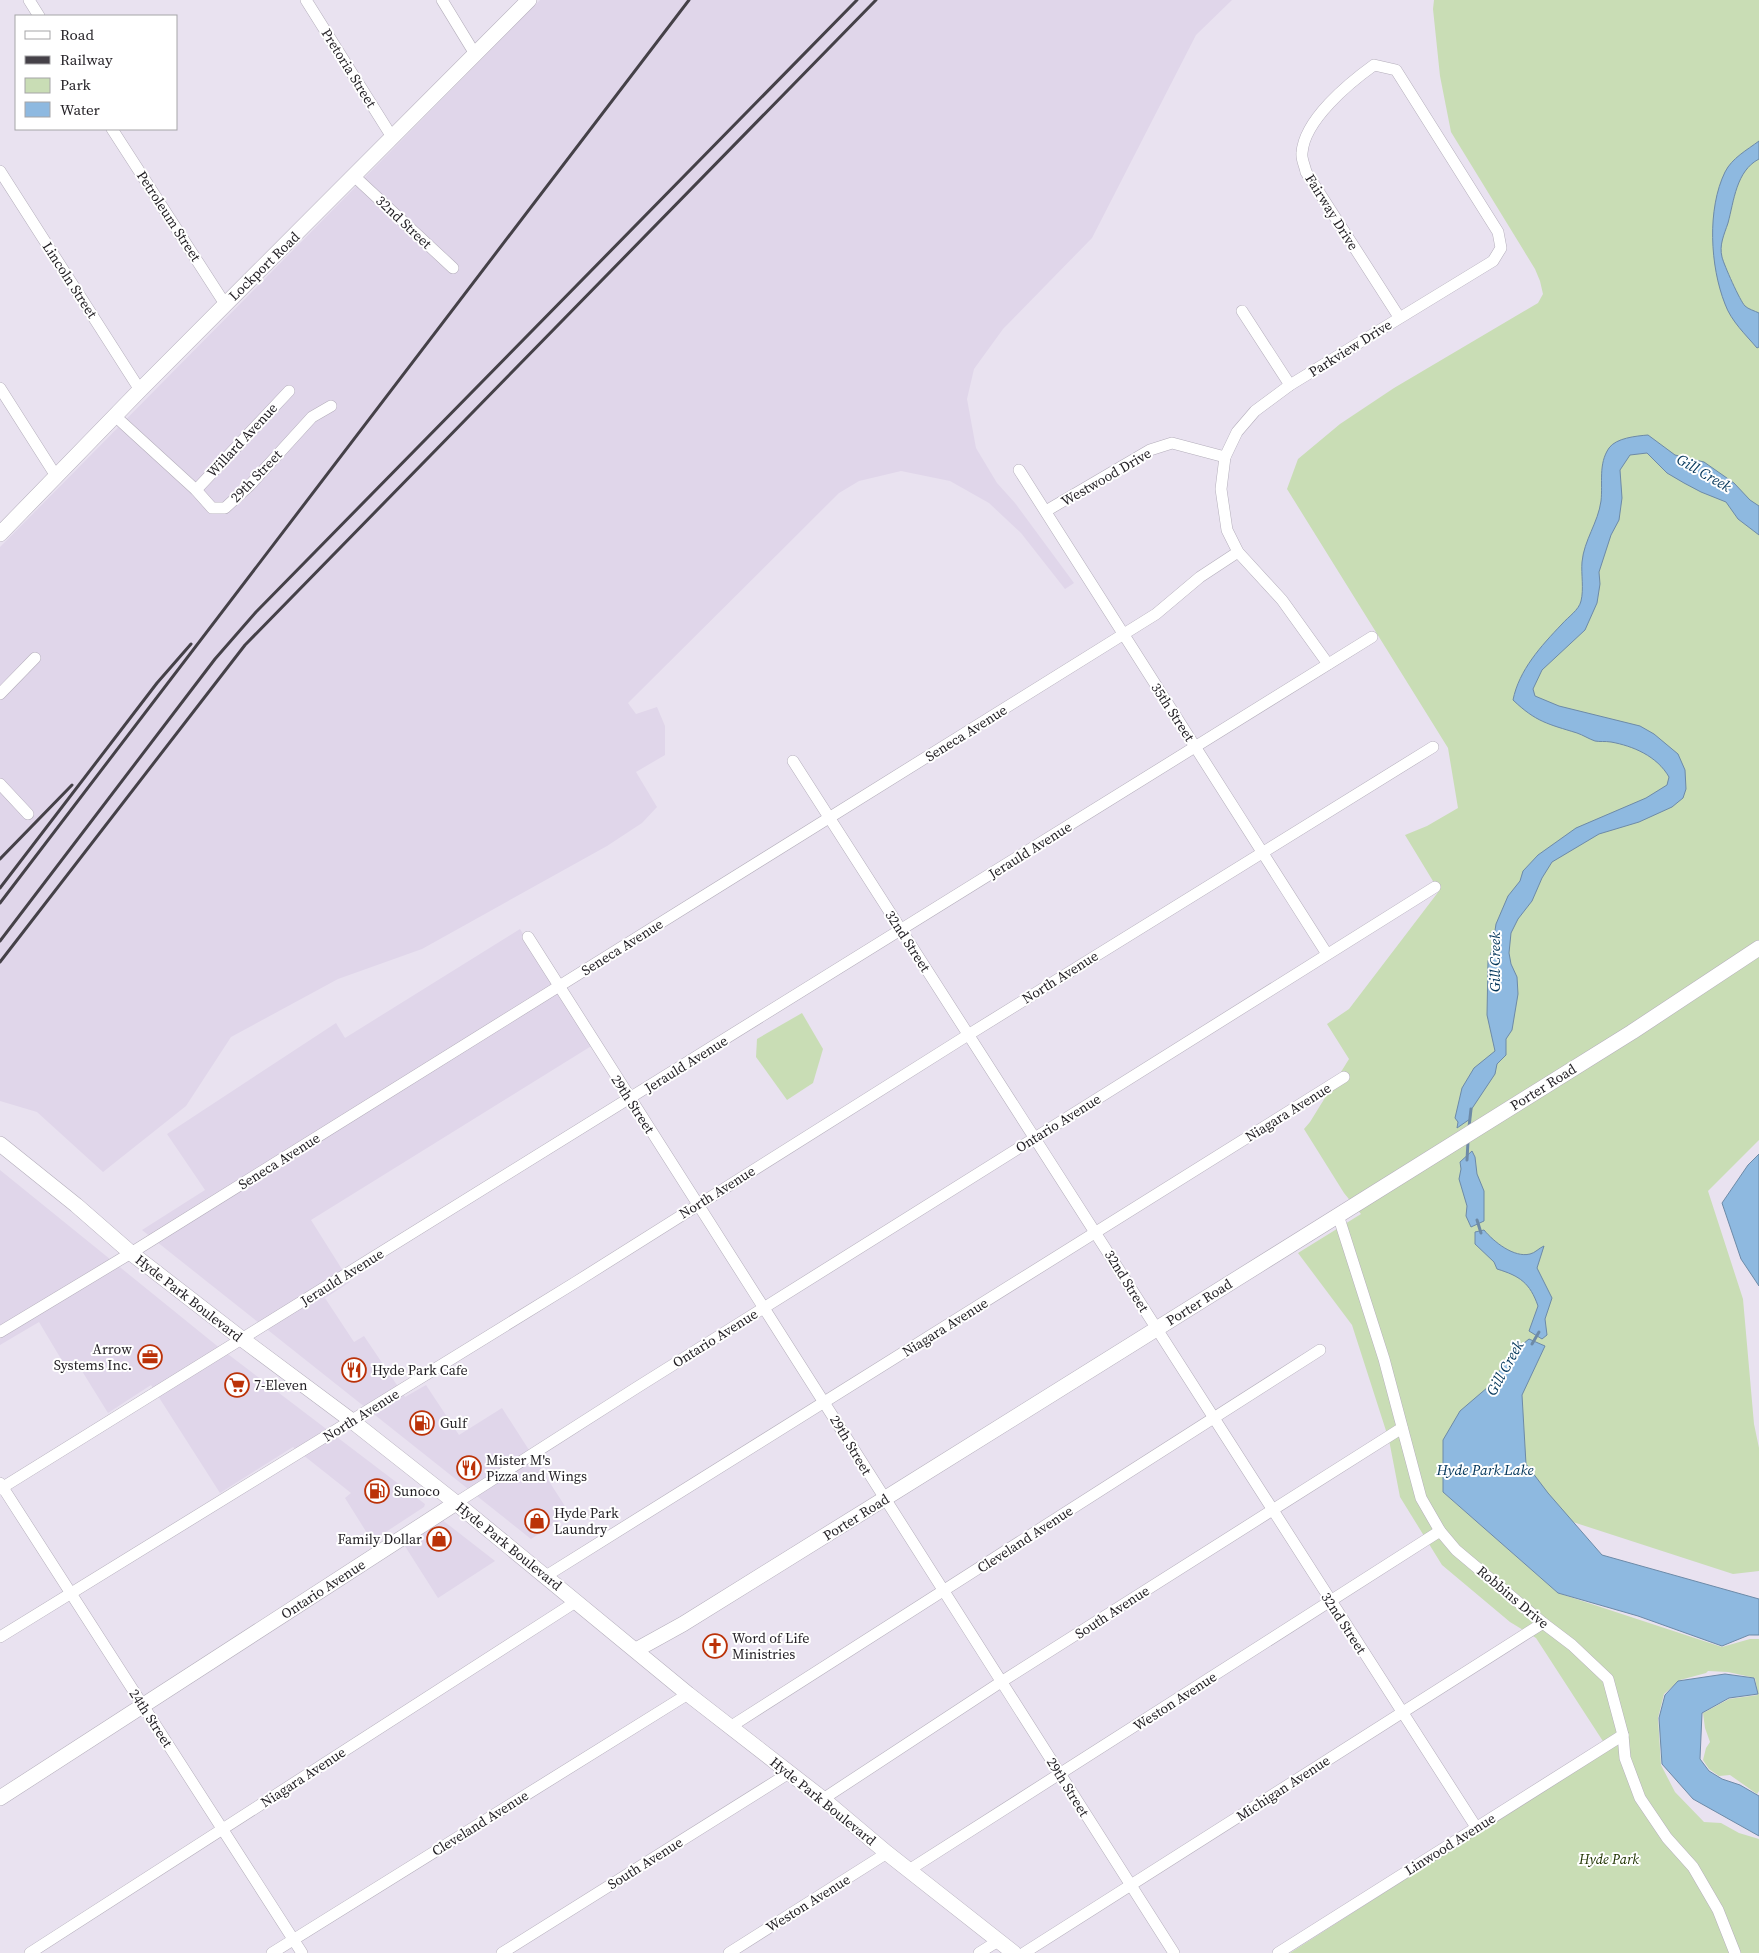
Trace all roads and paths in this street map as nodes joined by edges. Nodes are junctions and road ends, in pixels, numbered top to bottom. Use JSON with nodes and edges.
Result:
{"nodes":[{"id":1,"x":29,"y":0,"type":"edge"},
{"id":2,"x":306,"y":0,"type":"edge"},
{"id":3,"x":442,"y":0,"type":"edge"},
{"id":4,"x":529,"y":0,"type":"edge"},
{"id":5,"x":38,"y":15,"type":"edge"},
{"id":6,"x":475,"y":54,"type":"junction"},
{"id":7,"x":1374,"y":65,"type":"joint"},
{"id":8,"x":113,"y":130,"type":"edge"},
{"id":9,"x":392,"y":137,"type":"junction"},
{"id":10,"x":0,"y":171,"type":"edge"},
{"id":11,"x":354,"y":176,"type":"junction"},
{"id":12,"x":453,"y":268,"type":"dead end"},
{"id":13,"x":225,"y":304,"type":"junction"},
{"id":14,"x":1242,"y":311,"type":"dead end"},
{"id":15,"x":1399,"y":317,"type":"junction"},
{"id":16,"x":1290,"y":385,"type":"junction"},
{"id":17,"x":0,"y":388,"type":"edge"},
{"id":18,"x":140,"y":390,"type":"junction"},
{"id":19,"x":289,"y":391,"type":"dead end"},
{"id":20,"x":331,"y":406,"type":"dead end"},
{"id":21,"x":115,"y":416,"type":"junction"},
{"id":22,"x":1225,"y":457,"type":"junction"},
{"id":23,"x":1019,"y":470,"type":"dead end"},
{"id":24,"x":56,"y":476,"type":"junction"},
{"id":25,"x":196,"y":490,"type":"junction"},
{"id":26,"x":1046,"y":511,"type":"junction"},
{"id":27,"x":0,"y":534,"type":"edge"},
{"id":28,"x":1238,"y":552,"type":"junction"},
{"id":29,"x":1123,"y":635,"type":"junction"},
{"id":30,"x":1372,"y":637,"type":"dead end"},
{"id":31,"x":36,"y":658,"type":"dead end"},
{"id":32,"x":1328,"y":664,"type":"junction"},
{"id":33,"x":0,"y":694,"type":"edge"},
{"id":34,"x":1433,"y":747,"type":"dead end"},
{"id":35,"x":1196,"y":748,"type":"junction"},
{"id":36,"x":793,"y":762,"type":"dead end"},
{"id":37,"x":0,"y":784,"type":"edge"},
{"id":38,"x":28,"y":814,"type":"dead end"},
{"id":39,"x":830,"y":818,"type":"junction"},
{"id":40,"x":1263,"y":851,"type":"junction"},
{"id":41,"x":1435,"y":887,"type":"dead end"},
{"id":42,"x":901,"y":930,"type":"junction"},
{"id":43,"x":528,"y":937,"type":"dead end"},
{"id":44,"x":1759,"y":948,"type":"edge"},
{"id":45,"x":1327,"y":954,"type":"junction"},
{"id":46,"x":558,"y":987,"type":"junction"},
{"id":47,"x":968,"y":1035,"type":"junction"},
{"id":48,"x":1344,"y":1077,"type":"dead end"},
{"id":49,"x":630,"y":1099,"type":"junction"},
{"id":50,"x":1034,"y":1137,"type":"junction"},
{"id":51,"x":0,"y":1144,"type":"edge"},
{"id":52,"x":697,"y":1205,"type":"junction"},
{"id":53,"x":1338,"y":1215,"type":"junction"},
{"id":54,"x":1096,"y":1232,"type":"junction"},
{"id":55,"x":131,"y":1253,"type":"junction"},
{"id":56,"x":763,"y":1308,"type":"junction"},
{"id":57,"x":1157,"y":1329,"type":"junction"},
{"id":58,"x":0,"y":1332,"type":"edge"},
{"id":59,"x":242,"y":1340,"type":"junction"},
{"id":60,"x":1320,"y":1350,"type":"dead end"},
{"id":61,"x":825,"y":1402,"type":"junction"},
{"id":62,"x":1213,"y":1418,"type":"junction"},
{"id":63,"x":352,"y":1420,"type":"junction"},
{"id":64,"x":1402,"y":1428,"type":"junction"},
{"id":65,"x":1,"y":1486,"type":"edge"},
{"id":66,"x":884,"y":1499,"type":"junction"},
{"id":67,"x":456,"y":1503,"type":"junction"},
{"id":68,"x":1272,"y":1510,"type":"junction"},
{"id":69,"x":1440,"y":1531,"type":"junction"},
{"id":70,"x":546,"y":1576,"type":"junction"},
{"id":71,"x":944,"y":1590,"type":"junction"},
{"id":72,"x":71,"y":1594,"type":"junction"},
{"id":73,"x":577,"y":1601,"type":"junction"},
{"id":74,"x":1330,"y":1601,"type":"junction"},
{"id":75,"x":1543,"y":1623,"type":"junction"},
{"id":76,"x":0,"y":1637,"type":"edge"},
{"id":77,"x":636,"y":1650,"type":"junction"},
{"id":78,"x":1001,"y":1682,"type":"junction"},
{"id":79,"x":688,"y":1694,"type":"junction"},
{"id":80,"x":143,"y":1705,"type":"junction"},
{"id":81,"x":1402,"y":1712,"type":"junction"},
{"id":82,"x":730,"y":1727,"type":"junction"},
{"id":83,"x":1623,"y":1735,"type":"junction"},
{"id":84,"x":789,"y":1774,"type":"junction"},
{"id":85,"x":1060,"y":1774,"type":"junction"},
{"id":86,"x":0,"y":1798,"type":"edge"},
{"id":87,"x":823,"y":1799,"type":"junction"},
{"id":88,"x":1476,"y":1827,"type":"junction"},
{"id":89,"x":222,"y":1829,"type":"junction"},
{"id":90,"x":887,"y":1853,"type":"junction"},
{"id":91,"x":909,"y":1870,"type":"junction"},
{"id":92,"x":1131,"y":1886,"type":"junction"},
{"id":93,"x":293,"y":1940,"type":"junction"},
{"id":94,"x":998,"y":1941,"type":"junction"},
{"id":95,"x":30,"y":1953,"type":"edge"},
{"id":96,"x":272,"y":1953,"type":"edge"},
{"id":97,"x":302,"y":1953,"type":"edge"},
{"id":98,"x":502,"y":1953,"type":"edge"},
{"id":99,"x":729,"y":1953,"type":"edge"},
{"id":100,"x":979,"y":1953,"type":"edge"},
{"id":101,"x":1014,"y":1953,"type":"edge"},
{"id":102,"x":1024,"y":1953,"type":"edge"},
{"id":103,"x":1174,"y":1953,"type":"edge"},
{"id":104,"x":1278,"y":1953,"type":"edge"},
{"id":105,"x":1735,"y":1953,"type":"edge"}],
"edges":[{"from":1,"to":5,"type":"street"},
{"from":2,"to":9,"type":"street","name":"Pretoria Street"},
{"from":3,"to":6,"type":"street"},
{"from":4,"to":6,"type":"main road","name":"Lockport Road"},
{"from":6,"to":9,"type":"main road","name":"Lockport Road"},
{"from":7,"to":15,"type":"street","name":"Fairway Drive"},
{"from":7,"to":15,"type":"street","name":"Parkview Drive"},
{"from":8,"to":13,"type":"street","name":"Petroleum Street"},
{"from":9,"to":11,"type":"main road","name":"Lockport Road"},
{"from":10,"to":18,"type":"street","name":"Lincoln Street"},
{"from":11,"to":12,"type":"street","name":"32nd Street"},
{"from":11,"to":13,"type":"main road","name":"Lockport Road"},
{"from":13,"to":18,"type":"main road","name":"Lockport Road"},
{"from":14,"to":16,"type":"street"},
{"from":15,"to":16,"type":"street","name":"Parkview Drive"},
{"from":16,"to":22,"type":"street","name":"Parkview Drive"},
{"from":17,"to":24,"type":"street"},
{"from":18,"to":21,"type":"main road","name":"Lockport Road"},
{"from":19,"to":25,"type":"street","name":"Willard Avenue"},
{"from":20,"to":25,"type":"street","name":"29th Street"},
{"from":21,"to":24,"type":"main road","name":"Lockport Road"},
{"from":21,"to":25,"type":"street","name":"29th Street"},
{"from":22,"to":26,"type":"street","name":"Westwood Drive"},
{"from":22,"to":28,"type":"street","name":"Parkview Drive"},
{"from":23,"to":26,"type":"street","name":"35th Street"},
{"from":24,"to":27,"type":"main road","name":"Lockport Road"},
{"from":26,"to":29,"type":"street","name":"35th Street"},
{"from":28,"to":29,"type":"street","name":"Seneca Avenue"},
{"from":28,"to":32,"type":"street","name":"Parkview Drive"},
{"from":29,"to":35,"type":"street","name":"35th Street"},
{"from":29,"to":39,"type":"street","name":"Seneca Avenue"},
{"from":30,"to":32,"type":"street","name":"Jerauld Avenue"},
{"from":31,"to":33,"type":"street"},
{"from":32,"to":35,"type":"street","name":"Jerauld Avenue"},
{"from":34,"to":40,"type":"street","name":"North Avenue"},
{"from":35,"to":40,"type":"street","name":"35th Street"},
{"from":35,"to":42,"type":"street","name":"Jerauld Avenue"},
{"from":36,"to":39,"type":"street","name":"32nd Street"},
{"from":37,"to":38,"type":"street"},
{"from":39,"to":42,"type":"street","name":"32nd Street"},
{"from":39,"to":46,"type":"street","name":"Seneca Avenue"},
{"from":40,"to":45,"type":"street","name":"35th Street"},
{"from":40,"to":47,"type":"street","name":"North Avenue"},
{"from":41,"to":45,"type":"street","name":"Ontario Avenue"},
{"from":42,"to":47,"type":"street","name":"32nd Street"},
{"from":42,"to":49,"type":"street","name":"Jerauld Avenue"},
{"from":43,"to":46,"type":"street","name":"29th Street"},
{"from":44,"to":53,"type":"main road","name":"Porter Road"},
{"from":45,"to":50,"type":"street","name":"Ontario Avenue"},
{"from":46,"to":49,"type":"street","name":"29th Street"},
{"from":46,"to":55,"type":"street","name":"Seneca Avenue"},
{"from":47,"to":50,"type":"street","name":"32nd Street"},
{"from":47,"to":52,"type":"street","name":"North Avenue"},
{"from":48,"to":54,"type":"street","name":"Niagara Avenue"},
{"from":49,"to":52,"type":"street","name":"29th Street"},
{"from":49,"to":59,"type":"street","name":"Jerauld Avenue"},
{"from":50,"to":54,"type":"street","name":"32nd Street"},
{"from":50,"to":56,"type":"street","name":"Ontario Avenue"},
{"from":51,"to":55,"type":"main road","name":"Hyde Park Boulevard"},
{"from":52,"to":56,"type":"street","name":"29th Street"},
{"from":52,"to":63,"type":"street","name":"North Avenue"},
{"from":53,"to":57,"type":"main road","name":"Porter Road"},
{"from":53,"to":64,"type":"street","name":"Robbins Drive"},
{"from":54,"to":57,"type":"street","name":"32nd Street"},
{"from":54,"to":61,"type":"street","name":"Niagara Avenue"},
{"from":55,"to":58,"type":"street","name":"Seneca Avenue"},
{"from":55,"to":59,"type":"main road","name":"Hyde Park Boulevard"},
{"from":56,"to":61,"type":"street","name":"29th Street"},
{"from":56,"to":67,"type":"street","name":"Ontario Avenue"},
{"from":57,"to":62,"type":"street","name":"32nd Street"},
{"from":57,"to":66,"type":"main road","name":"Porter Road"},
{"from":59,"to":63,"type":"main road","name":"Hyde Park Boulevard"},
{"from":59,"to":65,"type":"street","name":"Jerauld Avenue"},
{"from":60,"to":62,"type":"street","name":"Cleveland Avenue"},
{"from":61,"to":66,"type":"street","name":"29th Street"},
{"from":61,"to":70,"type":"street","name":"Niagara Avenue"},
{"from":62,"to":68,"type":"street","name":"32nd Street"},
{"from":62,"to":71,"type":"street","name":"Cleveland Avenue"},
{"from":63,"to":67,"type":"main road","name":"Hyde Park Boulevard"},
{"from":63,"to":72,"type":"street","name":"North Avenue"},
{"from":64,"to":68,"type":"street","name":"South Avenue"},
{"from":64,"to":69,"type":"street","name":"Robbins Drive"},
{"from":65,"to":72,"type":"street","name":"24th Street"},
{"from":66,"to":71,"type":"street","name":"29th Street"},
{"from":66,"to":77,"type":"main road","name":"Porter Road"},
{"from":67,"to":70,"type":"main road","name":"Hyde Park Boulevard"},
{"from":67,"to":80,"type":"main road","name":"Ontario Avenue"},
{"from":68,"to":74,"type":"street","name":"32nd Street"},
{"from":68,"to":78,"type":"street","name":"South Avenue"},
{"from":69,"to":74,"type":"street","name":"Weston Avenue"},
{"from":69,"to":75,"type":"street","name":"Robbins Drive"},
{"from":70,"to":73,"type":"main road","name":"Hyde Park Boulevard"},
{"from":71,"to":78,"type":"street","name":"29th Street"},
{"from":71,"to":82,"type":"street","name":"Cleveland Avenue"},
{"from":72,"to":76,"type":"street","name":"North Avenue"},
{"from":72,"to":80,"type":"street","name":"24th Street"},
{"from":73,"to":77,"type":"main road","name":"Hyde Park Boulevard"},
{"from":73,"to":89,"type":"street","name":"Niagara Avenue"},
{"from":74,"to":81,"type":"street","name":"32nd Street"},
{"from":74,"to":85,"type":"street","name":"Weston Avenue"},
{"from":75,"to":81,"type":"street","name":"Michigan Avenue"},
{"from":75,"to":83,"type":"street","name":"Robbins Drive"},
{"from":77,"to":79,"type":"main road","name":"Hyde Park Boulevard"},
{"from":78,"to":85,"type":"street","name":"29th Street"},
{"from":78,"to":87,"type":"street","name":"South Avenue"},
{"from":79,"to":82,"type":"main road","name":"Hyde Park Boulevard"},
{"from":79,"to":93,"type":"street","name":"Cleveland Avenue"},
{"from":80,"to":86,"type":"main road","name":"Ontario Avenue"},
{"from":80,"to":89,"type":"street","name":"24th Street"},
{"from":81,"to":88,"type":"street","name":"32nd Street"},
{"from":81,"to":92,"type":"street","name":"Michigan Avenue"},
{"from":82,"to":84,"type":"main road","name":"Hyde Park Boulevard"},
{"from":83,"to":88,"type":"street","name":"Linwood Avenue"},
{"from":83,"to":105,"type":"street","name":"Robbins Drive"},
{"from":84,"to":87,"type":"main road","name":"Hyde Park Boulevard"},
{"from":84,"to":98,"type":"street","name":"South Avenue"},
{"from":85,"to":91,"type":"street","name":"Weston Avenue"},
{"from":85,"to":92,"type":"street","name":"29th Street"},
{"from":87,"to":90,"type":"main road","name":"Hyde Park Boulevard"},
{"from":88,"to":104,"type":"street","name":"Linwood Avenue"},
{"from":89,"to":93,"type":"street","name":"24th Street"},
{"from":89,"to":95,"type":"street","name":"Niagara Avenue"},
{"from":90,"to":91,"type":"main road","name":"Hyde Park Boulevard"},
{"from":90,"to":99,"type":"street","name":"Weston Avenue"},
{"from":91,"to":94,"type":"main road","name":"Hyde Park Boulevard"},
{"from":92,"to":102,"type":"street","name":"Michigan Avenue"},
{"from":92,"to":103,"type":"street","name":"29th Street"},
{"from":93,"to":96,"type":"street","name":"Cleveland Avenue"},
{"from":93,"to":97,"type":"street","name":"24th Street"},
{"from":94,"to":100,"type":"street"},
{"from":94,"to":101,"type":"main road","name":"Hyde Park Boulevard"}]}
